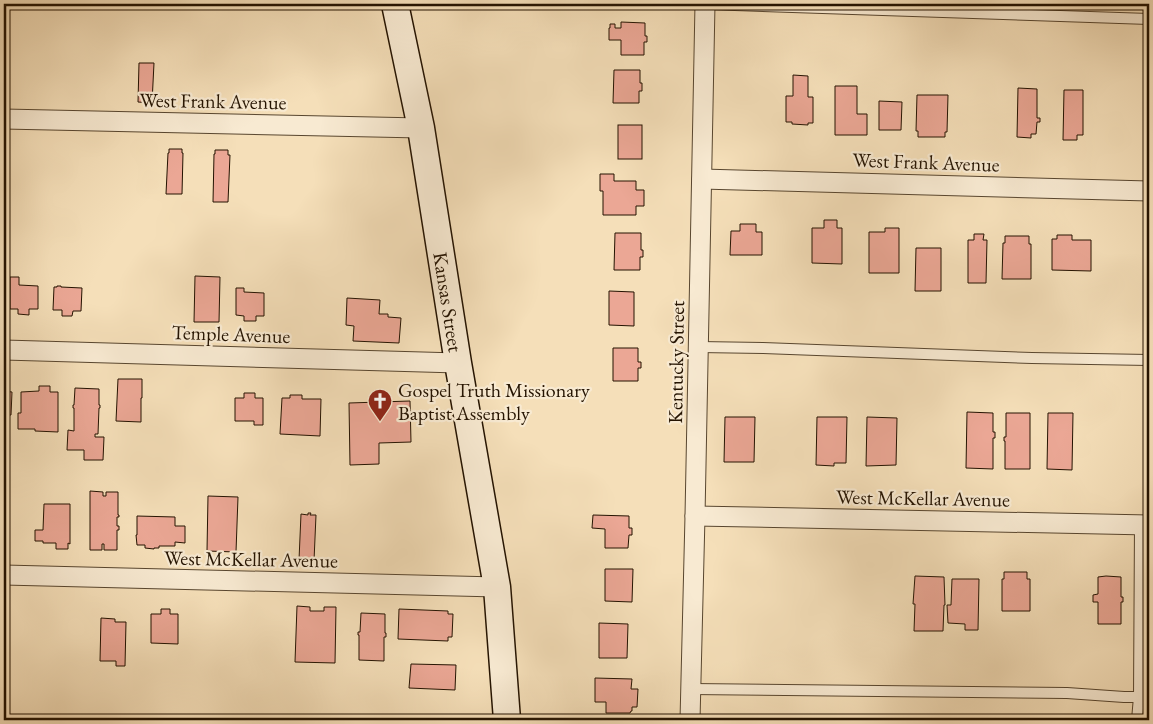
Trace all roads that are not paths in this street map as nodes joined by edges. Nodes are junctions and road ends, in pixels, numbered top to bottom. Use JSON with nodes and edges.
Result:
{"nodes":[{"id":1,"x":395,"y":4,"type":"edge"},
{"id":2,"x":705,"y":4,"type":"edge"},
{"id":3,"x":1149,"y":19,"type":"edge"},
{"id":4,"x":4,"y":119,"type":"edge"},
{"id":5,"x":421,"y":128,"type":"junction"},
{"id":6,"x":702,"y":179,"type":"junction"},
{"id":7,"x":1149,"y":191,"type":"edge"},
{"id":8,"x":699,"y":347,"type":"junction"},
{"id":9,"x":4,"y":350,"type":"edge"},
{"id":10,"x":1149,"y":360,"type":"edge"},
{"id":11,"x":458,"y":363,"type":"junction"},
{"id":12,"x":695,"y":516,"type":"junction"},
{"id":13,"x":1145,"y":524,"type":"edge"},
{"id":14,"x":4,"y":576,"type":"edge"},
{"id":15,"x":497,"y":587,"type":"junction"},
{"id":16,"x":691,"y":689,"type":"junction"},
{"id":17,"x":1144,"y":697,"type":"edge"},
{"id":18,"x":507,"y":720,"type":"edge"},
{"id":19,"x":690,"y":720,"type":"edge"},
{"id":20,"x":1138,"y":720,"type":"edge"}],
"edges":[{"from":1,"to":5,"type":"street","name":"Kansas Street"},
{"from":2,"to":3,"type":"lane"},
{"from":2,"to":6,"type":"street","name":"Kentucky Street"},
{"from":4,"to":5,"type":"street","name":"West Frank Avenue"},
{"from":5,"to":11,"type":"street","name":"Kansas Street"},
{"from":6,"to":7,"type":"street","name":"West Frank Avenue"},
{"from":6,"to":8,"type":"street","name":"Kentucky Street"},
{"from":8,"to":10,"type":"lane"},
{"from":8,"to":12,"type":"street","name":"Kentucky Street"},
{"from":9,"to":11,"type":"street","name":"Temple Avenue"},
{"from":11,"to":15,"type":"street","name":"Kansas Street"},
{"from":12,"to":13,"type":"street","name":"West McKellar Avenue"},
{"from":12,"to":16,"type":"street","name":"Kentucky Street"},
{"from":13,"to":17,"type":"lane"},
{"from":14,"to":15,"type":"street","name":"West McKellar Avenue"},
{"from":15,"to":18,"type":"street","name":"Kansas Street"},
{"from":16,"to":17,"type":"lane"},
{"from":16,"to":19,"type":"street","name":"Kentucky Street"},
{"from":17,"to":20,"type":"lane"}]}
